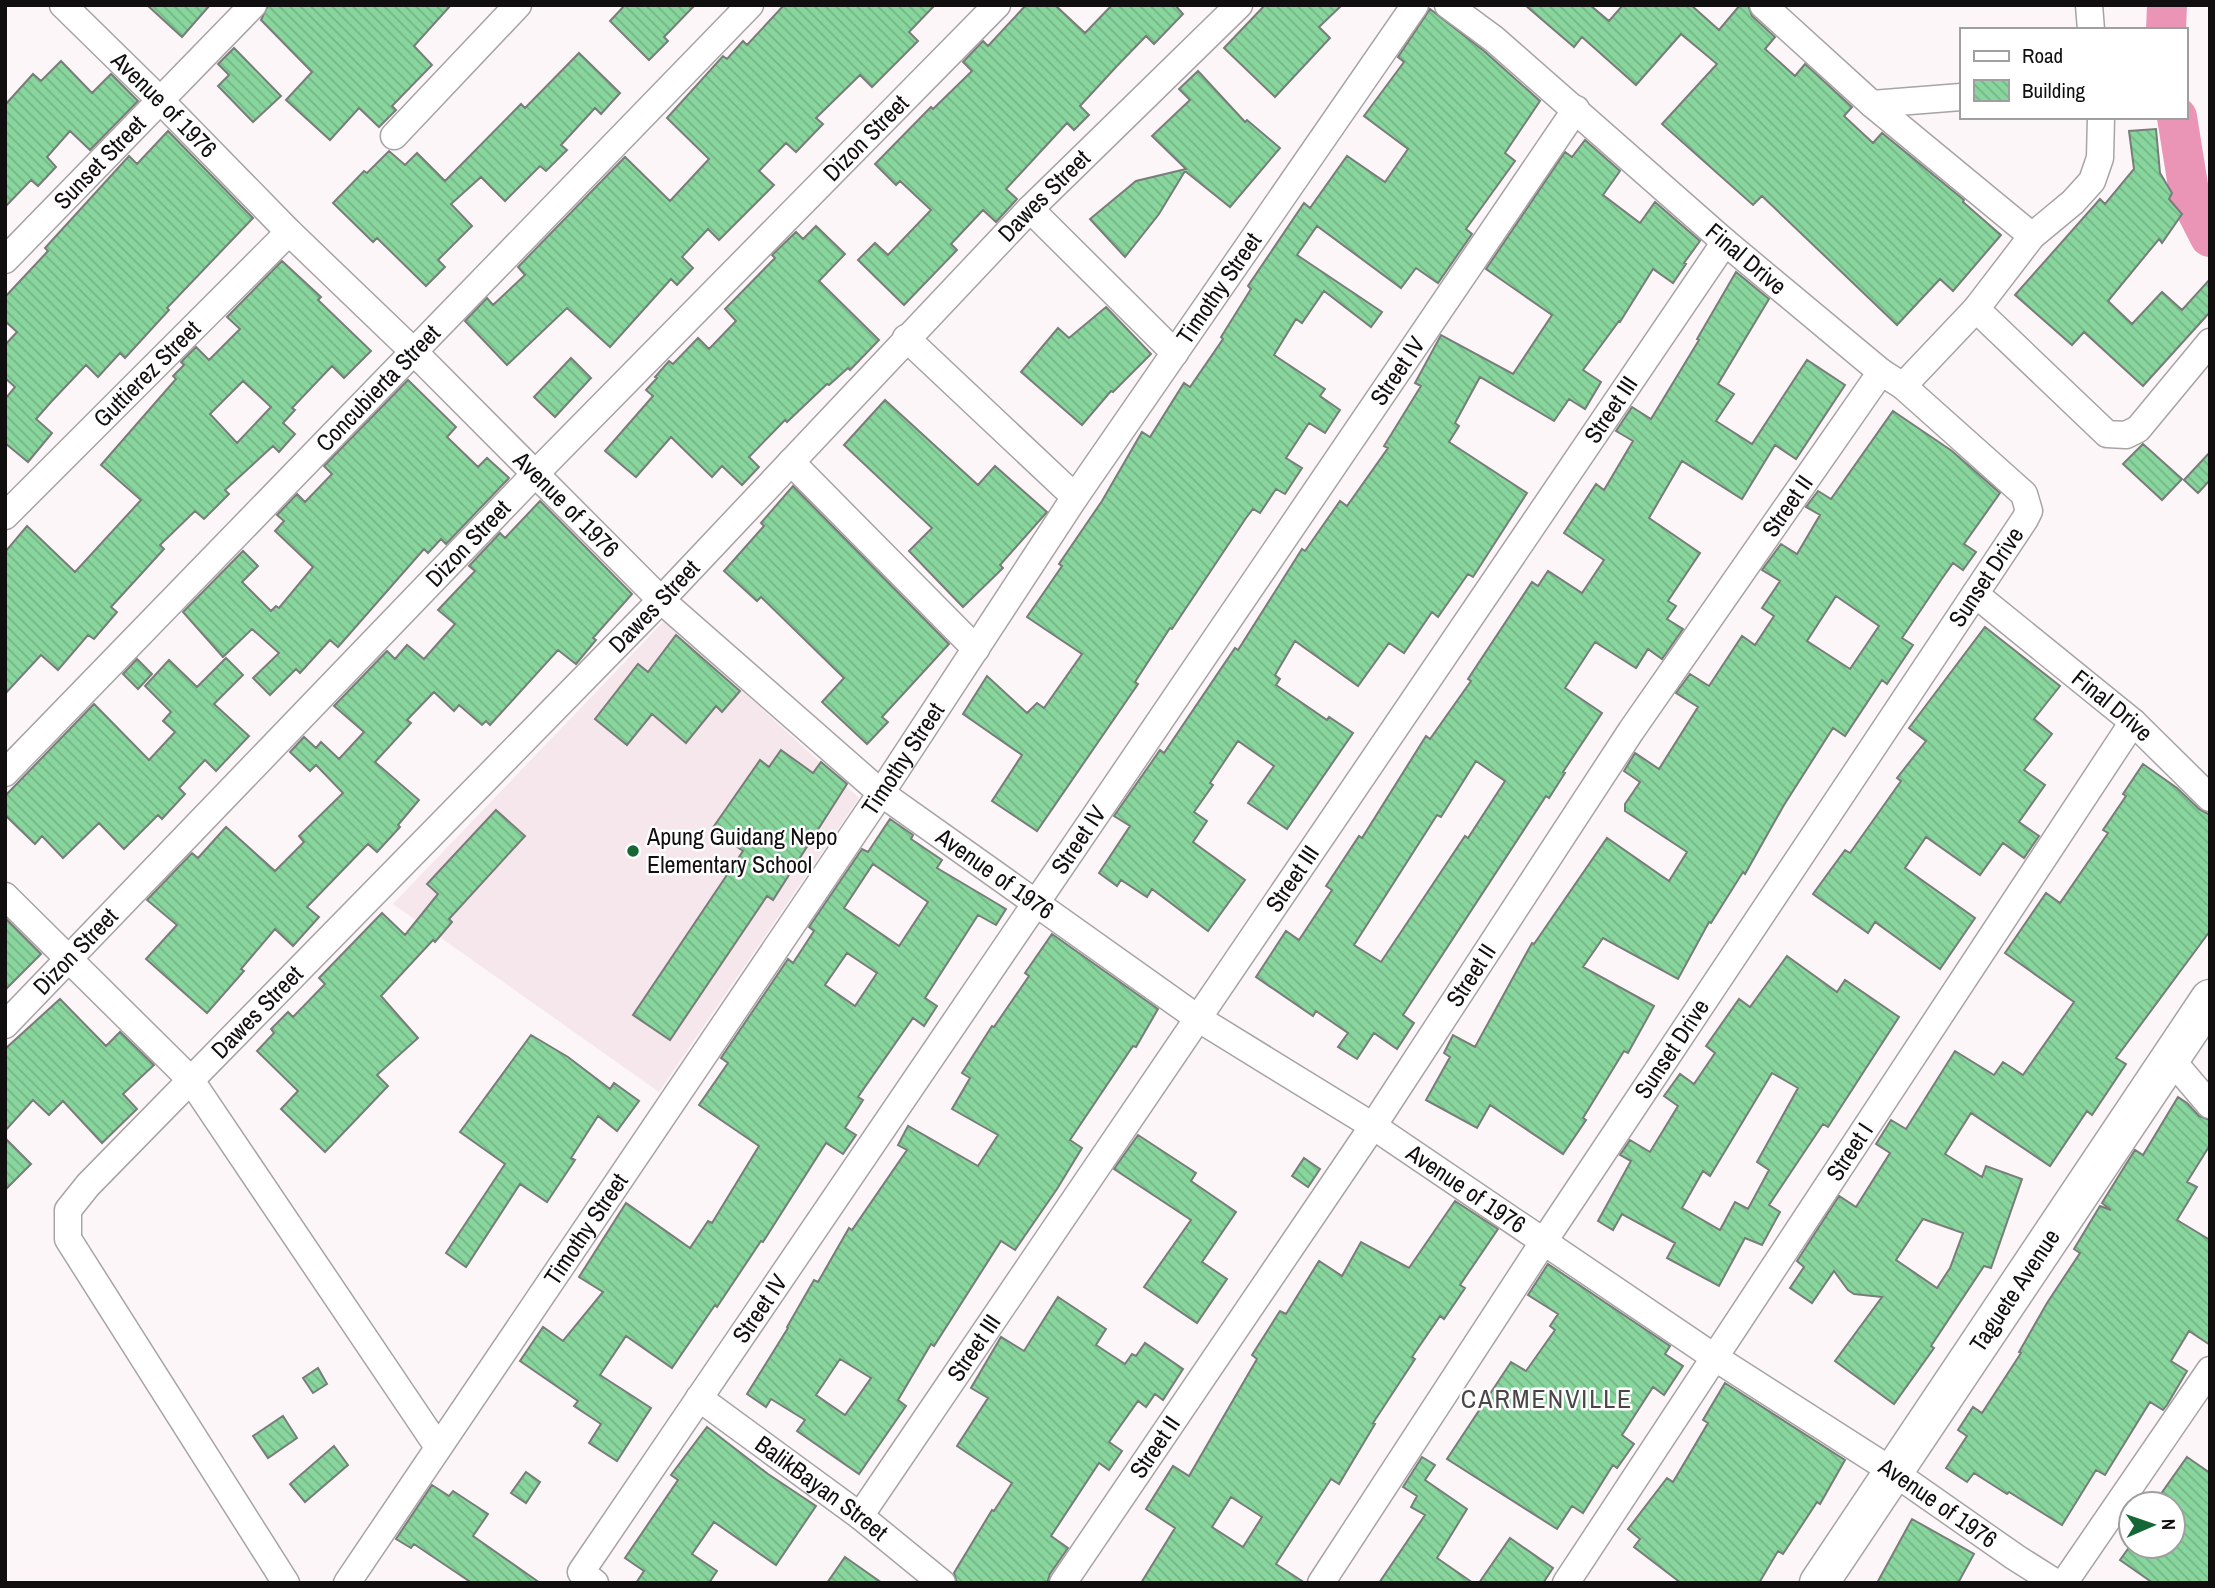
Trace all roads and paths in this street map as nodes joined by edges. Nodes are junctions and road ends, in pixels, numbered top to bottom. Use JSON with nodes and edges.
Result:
{"nodes":[{"id":1,"x":63,"y":5,"type":"edge"},
{"id":2,"x":253,"y":5,"type":"edge"},
{"id":3,"x":519,"y":5,"type":"edge"},
{"id":4,"x":750,"y":5,"type":"edge"},
{"id":5,"x":997,"y":5,"type":"edge"},
{"id":6,"x":1240,"y":5,"type":"edge"},
{"id":7,"x":1415,"y":5,"type":"edge"},
{"id":8,"x":1448,"y":5,"type":"edge"},
{"id":9,"x":1763,"y":5,"type":"edge"},
{"id":10,"x":2089,"y":5,"type":"edge"},
{"id":11,"x":2091,"y":28,"type":"edge"},
{"id":12,"x":1960,"y":97,"type":"edge"},
{"id":13,"x":160,"y":100,"type":"junction"},
{"id":14,"x":1872,"y":104,"type":"junction"},
{"id":15,"x":1576,"y":109,"type":"junction"},
{"id":16,"x":2101,"y":119,"type":"edge"},
{"id":17,"x":394,"y":136,"type":"dead end"},
{"id":18,"x":1030,"y":209,"type":"junction"},
{"id":19,"x":289,"y":232,"type":"junction"},
{"id":20,"x":2032,"y":236,"type":"junction"},
{"id":21,"x":1725,"y":242,"type":"junction"},
{"id":22,"x":5,"y":260,"type":"edge"},
{"id":23,"x":1976,"y":309,"type":"junction"},
{"id":24,"x":906,"y":338,"type":"junction"},
{"id":25,"x":2210,"y":342,"type":"edge"},
{"id":26,"x":414,"y":352,"type":"junction"},
{"id":27,"x":1175,"y":353,"type":"junction"},
{"id":28,"x":1881,"y":372,"type":"junction"},
{"id":29,"x":1903,"y":386,"type":"junction"},
{"id":30,"x":791,"y":462,"type":"junction"},
{"id":31,"x":535,"y":474,"type":"junction"},
{"id":32,"x":1075,"y":497,"type":"junction"},
{"id":33,"x":5,"y":516,"type":"edge"},
{"id":34,"x":2025,"y":519,"type":"joint"},
{"id":35,"x":1975,"y":594,"type":"junction"},
{"id":36,"x":661,"y":600,"type":"junction"},
{"id":37,"x":976,"y":649,"type":"junction"},
{"id":38,"x":2133,"y":722,"type":"junction"},
{"id":39,"x":5,"y":774,"type":"edge"},
{"id":40,"x":881,"y":793,"type":"junction"},
{"id":41,"x":2210,"y":798,"type":"edge"},
{"id":42,"x":5,"y":896,"type":"edge"},
{"id":43,"x":1035,"y":902,"type":"junction"},
{"id":44,"x":67,"y":959,"type":"junction"},
{"id":45,"x":2210,"y":999,"type":"edge"},
{"id":46,"x":1199,"y":1019,"type":"junction"},
{"id":47,"x":5,"y":1026,"type":"edge"},
{"id":48,"x":2169,"y":1057,"type":"junction"},
{"id":49,"x":190,"y":1079,"type":"junction"},
{"id":50,"x":2210,"y":1105,"type":"edge"},
{"id":51,"x":1373,"y":1126,"type":"junction"},
{"id":52,"x":1544,"y":1241,"type":"junction"},
{"id":53,"x":1714,"y":1357,"type":"junction"},
{"id":54,"x":2210,"y":1370,"type":"edge"},
{"id":55,"x":699,"y":1398,"type":"junction"},
{"id":56,"x":438,"y":1447,"type":"junction"},
{"id":57,"x":1892,"y":1471,"type":"junction"},
{"id":58,"x":860,"y":1516,"type":"junction"},
{"id":59,"x":588,"y":1577,"type":"edge"},
{"id":60,"x":286,"y":1583,"type":"edge"},
{"id":61,"x":347,"y":1583,"type":"edge"},
{"id":62,"x":943,"y":1583,"type":"edge"},
{"id":63,"x":1063,"y":1583,"type":"edge"},
{"id":64,"x":1321,"y":1583,"type":"edge"},
{"id":65,"x":1566,"y":1583,"type":"edge"},
{"id":66,"x":1819,"y":1583,"type":"edge"},
{"id":67,"x":2056,"y":1583,"type":"edge"},
{"id":68,"x":2064,"y":1583,"type":"edge"}],
"edges":[{"from":1,"to":13,"type":"street","name":"Avenue of 1976"},
{"from":2,"to":13,"type":"street","name":"Sunset Street"},
{"from":3,"to":17,"type":"street"},
{"from":4,"to":26,"type":"street","name":"Concubierta Street"},
{"from":5,"to":31,"type":"street","name":"Dizon Street"},
{"from":6,"to":18,"type":"street","name":"Dawes Street"},
{"from":7,"to":27,"type":"street","name":"Timothy Street"},
{"from":8,"to":15,"type":"street","name":"Final Drive"},
{"from":9,"to":14,"type":"street"},
{"from":10,"to":11,"type":"street"},
{"from":12,"to":14,"type":"street"},
{"from":13,"to":19,"type":"street","name":"Avenue of 1976"},
{"from":13,"to":22,"type":"street","name":"Sunset Street"},
{"from":14,"to":20,"type":"street"},
{"from":15,"to":21,"type":"street","name":"Final Drive"},
{"from":15,"to":43,"type":"street","name":"Street IV"},
{"from":16,"to":20,"type":"street"},
{"from":18,"to":24,"type":"street","name":"Dawes Street"},
{"from":18,"to":27,"type":"street"},
{"from":19,"to":26,"type":"street","name":"Avenue of 1976"},
{"from":19,"to":33,"type":"street","name":"Guttierez Street"},
{"from":20,"to":23,"type":"street"},
{"from":21,"to":28,"type":"street","name":"Final Drive"},
{"from":21,"to":46,"type":"street","name":"Street III"},
{"from":23,"to":25,"type":"street"},
{"from":23,"to":29,"type":"street"},
{"from":24,"to":30,"type":"street","name":"Dawes Street"},
{"from":24,"to":32,"type":"street"},
{"from":26,"to":31,"type":"street","name":"Avenue of 1976"},
{"from":26,"to":39,"type":"street","name":"Concubierta Street"},
{"from":27,"to":32,"type":"street","name":"Timothy Street"},
{"from":28,"to":29,"type":"street","name":"Final Drive"},
{"from":28,"to":51,"type":"street","name":"Street II"},
{"from":29,"to":34,"type":"street","name":"Final Drive"},
{"from":30,"to":36,"type":"street","name":"Dawes Street"},
{"from":30,"to":37,"type":"street"},
{"from":31,"to":36,"type":"street","name":"Avenue of 1976"},
{"from":31,"to":44,"type":"street","name":"Dizon Street"},
{"from":32,"to":37,"type":"street","name":"Timothy Street"},
{"from":34,"to":35,"type":"street","name":"Sunset Drive"},
{"from":35,"to":38,"type":"street","name":"Final Drive"},
{"from":35,"to":52,"type":"street","name":"Sunset Drive"},
{"from":36,"to":40,"type":"street","name":"Avenue of 1976"},
{"from":36,"to":49,"type":"street","name":"Dawes Street"},
{"from":37,"to":40,"type":"street","name":"Timothy Street"},
{"from":38,"to":41,"type":"street","name":"Final Drive"},
{"from":38,"to":53,"type":"street","name":"Street I"},
{"from":40,"to":43,"type":"street","name":"Avenue of 1976"},
{"from":40,"to":56,"type":"street","name":"Timothy Street"},
{"from":42,"to":44,"type":"street"},
{"from":43,"to":46,"type":"street","name":"Avenue of 1976"},
{"from":43,"to":55,"type":"street","name":"Street IV"},
{"from":44,"to":47,"type":"street","name":"Dizon Street"},
{"from":44,"to":49,"type":"street"},
{"from":45,"to":48,"type":"street","name":"Taguete Avenue"},
{"from":46,"to":51,"type":"street","name":"Avenue of 1976"},
{"from":46,"to":58,"type":"street","name":"Street III"},
{"from":48,"to":50,"type":"street"},
{"from":48,"to":57,"type":"street","name":"Taguete Avenue"},
{"from":49,"to":56,"type":"street"},
{"from":49,"to":60,"type":"street","name":"Dawes Street"},
{"from":51,"to":52,"type":"street","name":"Avenue of 1976"},
{"from":51,"to":63,"type":"street","name":"Street II"},
{"from":52,"to":53,"type":"street","name":"Avenue of 1976"},
{"from":52,"to":64,"type":"street","name":"Sunset Drive"},
{"from":53,"to":57,"type":"street","name":"Avenue of 1976"},
{"from":53,"to":65,"type":"street","name":"Street I"},
{"from":54,"to":68,"type":"street"},
{"from":55,"to":58,"type":"street","name":"BalikBayan Street"},
{"from":55,"to":59,"type":"street","name":"Street IV"},
{"from":56,"to":61,"type":"street","name":"Timothy Street"},
{"from":57,"to":66,"type":"street","name":"Taguete Avenue"},
{"from":57,"to":67,"type":"street","name":"Avenue of 1976"},
{"from":58,"to":62,"type":"street","name":"BalikBayan Street"}]}
